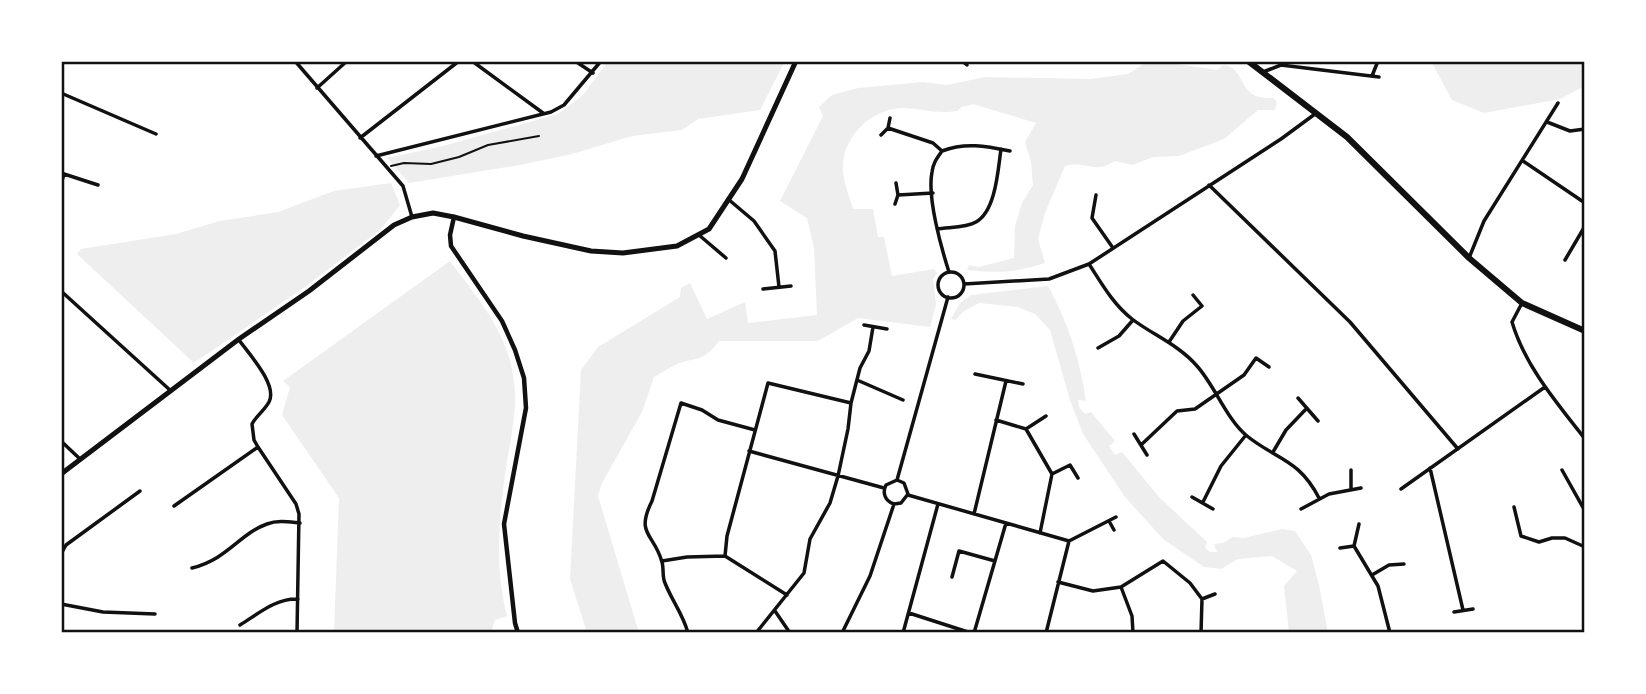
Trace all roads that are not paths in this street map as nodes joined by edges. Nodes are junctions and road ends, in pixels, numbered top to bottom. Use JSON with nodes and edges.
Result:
{"nodes":[{"id":1,"x":295,"y":61,"type":"edge"},
{"id":2,"x":347,"y":61,"type":"edge"},
{"id":3,"x":459,"y":61,"type":"edge"},
{"id":4,"x":472,"y":61,"type":"edge"},
{"id":5,"x":575,"y":61,"type":"edge"},
{"id":6,"x":600,"y":61,"type":"edge"},
{"id":7,"x":796,"y":61,"type":"edge"},
{"id":8,"x":962,"y":61,"type":"edge"},
{"id":9,"x":1248,"y":61,"type":"edge"},
{"id":10,"x":1378,"y":61,"type":"edge"},
{"id":11,"x":967,"y":65,"type":"dead end"},
{"id":12,"x":1263,"y":72,"type":"junction"},
{"id":13,"x":593,"y":73,"type":"junction"},
{"id":14,"x":1372,"y":76,"type":"junction"},
{"id":15,"x":1379,"y":78,"type":"dead end"},
{"id":16,"x":317,"y":88,"type":"junction"},
{"id":17,"x":61,"y":93,"type":"edge"},
{"id":18,"x":1558,"y":103,"type":"dead end"},
{"id":19,"x":543,"y":113,"type":"junction"},
{"id":20,"x":1315,"y":114,"type":"junction"},
{"id":21,"x":890,"y":118,"type":"dead end"},
{"id":22,"x":1546,"y":121,"type":"junction"},
{"id":23,"x":888,"y":128,"type":"junction"},
{"id":24,"x":1585,"y":129,"type":"edge"},
{"id":25,"x":156,"y":134,"type":"dead end"},
{"id":26,"x":881,"y":135,"type":"dead end"},
{"id":27,"x":360,"y":138,"type":"junction"},
{"id":28,"x":1001,"y":149,"type":"junction"},
{"id":29,"x":1010,"y":151,"type":"dead end"},
{"id":30,"x":942,"y":152,"type":"junction"},
{"id":31,"x":376,"y":156,"type":"junction"},
{"id":32,"x":1522,"y":160,"type":"junction"},
{"id":33,"x":63,"y":174,"type":"edge"},
{"id":34,"x":896,"y":183,"type":"dead end"},
{"id":35,"x":61,"y":184,"type":"edge"},
{"id":36,"x":98,"y":185,"type":"dead end"},
{"id":37,"x":1209,"y":186,"type":"junction"},
{"id":38,"x":933,"y":192,"type":"junction"},
{"id":39,"x":898,"y":195,"type":"junction"},
{"id":40,"x":1096,"y":195,"type":"dead end"},
{"id":41,"x":729,"y":200,"type":"junction"},
{"id":42,"x":1585,"y":203,"type":"edge"},
{"id":43,"x":895,"y":204,"type":"dead end"},
{"id":44,"x":412,"y":217,"type":"junction"},
{"id":45,"x":454,"y":217,"type":"junction"},
{"id":46,"x":1585,"y":226,"type":"edge"},
{"id":47,"x":937,"y":229,"type":"junction"},
{"id":48,"x":699,"y":234,"type":"junction"},
{"id":49,"x":1113,"y":248,"type":"junction"},
{"id":50,"x":726,"y":258,"type":"dead end"},
{"id":51,"x":1469,"y":258,"type":"junction"},
{"id":52,"x":1565,"y":260,"type":"dead end"},
{"id":53,"x":1089,"y":264,"type":"junction"},
{"id":54,"x":949,"y":272,"type":"junction"},
{"id":55,"x":964,"y":284,"type":"junction"},
{"id":56,"x":791,"y":286,"type":"dead end"},
{"id":57,"x":779,"y":287,"type":"junction"},
{"id":58,"x":763,"y":289,"type":"dead end"},
{"id":59,"x":61,"y":291,"type":"edge"},
{"id":60,"x":1193,"y":295,"type":"dead end"},
{"id":61,"x":68,"y":296,"type":"junction"},
{"id":62,"x":948,"y":297,"type":"junction"},
{"id":63,"x":61,"y":302,"type":"edge"},
{"id":64,"x":1522,"y":303,"type":"junction"},
{"id":65,"x":1133,"y":320,"type":"junction"},
{"id":66,"x":864,"y":325,"type":"dead end"},
{"id":67,"x":873,"y":327,"type":"junction"},
{"id":68,"x":887,"y":329,"type":"dead end"},
{"id":69,"x":1585,"y":331,"type":"edge"},
{"id":70,"x":239,"y":339,"type":"junction"},
{"id":71,"x":1169,"y":342,"type":"junction"},
{"id":72,"x":1097,"y":348,"type":"dead end"},
{"id":73,"x":1269,"y":367,"type":"dead end"},
{"id":74,"x":975,"y":374,"type":"dead end"},
{"id":75,"x":858,"y":380,"type":"junction"},
{"id":76,"x":1006,"y":381,"type":"junction"},
{"id":77,"x":1023,"y":384,"type":"dead end"},
{"id":78,"x":1545,"y":387,"type":"junction"},
{"id":79,"x":170,"y":391,"type":"junction"},
{"id":80,"x":1218,"y":393,"type":"junction"},
{"id":81,"x":1298,"y":398,"type":"dead end"},
{"id":82,"x":903,"y":400,"type":"dead end"},
{"id":83,"x":851,"y":403,"type":"junction"},
{"id":84,"x":1307,"y":408,"type":"junction"},
{"id":85,"x":989,"y":410,"type":"dead end"},
{"id":86,"x":998,"y":412,"type":"junction"},
{"id":87,"x":1046,"y":416,"type":"dead end"},
{"id":88,"x":996,"y":420,"type":"junction"},
{"id":89,"x":1318,"y":421,"type":"dead end"},
{"id":90,"x":1026,"y":429,"type":"junction"},
{"id":91,"x":755,"y":430,"type":"junction"},
{"id":92,"x":1134,"y":434,"type":"dead end"},
{"id":93,"x":1245,"y":435,"type":"junction"},
{"id":94,"x":1585,"y":439,"type":"edge"},
{"id":95,"x":61,"y":441,"type":"edge"},
{"id":96,"x":1140,"y":445,"type":"junction"},
{"id":97,"x":258,"y":447,"type":"junction"},
{"id":98,"x":1458,"y":449,"type":"junction"},
{"id":99,"x":749,"y":451,"type":"junction"},
{"id":100,"x":1273,"y":452,"type":"junction"},
{"id":101,"x":1147,"y":455,"type":"dead end"},
{"id":102,"x":80,"y":459,"type":"junction"},
{"id":103,"x":1430,"y":467,"type":"junction"},
{"id":104,"x":1351,"y":470,"type":"dead end"},
{"id":105,"x":1562,"y":470,"type":"dead end"},
{"id":106,"x":61,"y":474,"type":"edge"},
{"id":107,"x":1052,"y":474,"type":"junction"},
{"id":108,"x":838,"y":476,"type":"junction"},
{"id":109,"x":1078,"y":478,"type":"dead end"},
{"id":110,"x":897,"y":480,"type":"junction"},
{"id":111,"x":884,"y":488,"type":"junction"},
{"id":112,"x":1360,"y":488,"type":"dead end"},
{"id":113,"x":1351,"y":489,"type":"junction"},
{"id":114,"x":1401,"y":489,"type":"dead end"},
{"id":115,"x":140,"y":491,"type":"dead end"},
{"id":116,"x":908,"y":495,"type":"junction"},
{"id":117,"x":1192,"y":497,"type":"dead end"},
{"id":118,"x":1319,"y":498,"type":"junction"},
{"id":119,"x":1202,"y":502,"type":"junction"},
{"id":120,"x":894,"y":504,"type":"junction"},
{"id":121,"x":938,"y":504,"type":"junction"},
{"id":122,"x":174,"y":506,"type":"dead end"},
{"id":123,"x":1514,"y":507,"type":"dead end"},
{"id":124,"x":1213,"y":509,"type":"dead end"},
{"id":125,"x":1301,"y":509,"type":"dead end"},
{"id":126,"x":1585,"y":510,"type":"edge"},
{"id":127,"x":974,"y":514,"type":"junction"},
{"id":128,"x":1116,"y":517,"type":"dead end"},
{"id":129,"x":1109,"y":521,"type":"junction"},
{"id":130,"x":300,"y":523,"type":"junction"},
{"id":131,"x":1006,"y":523,"type":"junction"},
{"id":132,"x":1359,"y":524,"type":"dead end"},
{"id":133,"x":1114,"y":530,"type":"dead end"},
{"id":134,"x":1041,"y":533,"type":"junction"},
{"id":135,"x":1585,"y":539,"type":"edge"},
{"id":136,"x":1069,"y":541,"type":"junction"},
{"id":137,"x":1583,"y":545,"type":"edge"},
{"id":138,"x":1354,"y":546,"type":"junction"},
{"id":139,"x":1340,"y":548,"type":"dead end"},
{"id":140,"x":61,"y":554,"type":"edge"},
{"id":141,"x":726,"y":556,"type":"junction"},
{"id":142,"x":662,"y":561,"type":"junction"},
{"id":143,"x":995,"y":561,"type":"junction"},
{"id":144,"x":1404,"y":564,"type":"dead end"},
{"id":145,"x":192,"y":568,"type":"dead end"},
{"id":146,"x":1372,"y":575,"type":"junction"},
{"id":147,"x":951,"y":577,"type":"dead end"},
{"id":148,"x":1058,"y":582,"type":"junction"},
{"id":149,"x":1121,"y":587,"type":"junction"},
{"id":150,"x":1215,"y":594,"type":"dead end"},
{"id":151,"x":788,"y":595,"type":"junction"},
{"id":152,"x":298,"y":599,"type":"junction"},
{"id":153,"x":1202,"y":599,"type":"junction"},
{"id":154,"x":61,"y":604,"type":"edge"},
{"id":155,"x":1473,"y":609,"type":"dead end"},
{"id":156,"x":1463,"y":610,"type":"junction"},
{"id":157,"x":775,"y":611,"type":"junction"},
{"id":158,"x":1454,"y":612,"type":"dead end"},
{"id":159,"x":909,"y":613,"type":"junction"},
{"id":160,"x":155,"y":614,"type":"dead end"},
{"id":161,"x":240,"y":625,"type":"dead end"},
{"id":162,"x":297,"y":633,"type":"edge"},
{"id":163,"x":519,"y":633,"type":"edge"},
{"id":164,"x":688,"y":633,"type":"edge"},
{"id":165,"x":756,"y":633,"type":"edge"},
{"id":166,"x":790,"y":633,"type":"edge"},
{"id":167,"x":842,"y":633,"type":"edge"},
{"id":168,"x":903,"y":633,"type":"edge"},
{"id":169,"x":972,"y":633,"type":"edge"},
{"id":170,"x":1046,"y":633,"type":"edge"},
{"id":171,"x":1133,"y":633,"type":"edge"},
{"id":172,"x":1201,"y":633,"type":"edge"},
{"id":173,"x":1390,"y":633,"type":"edge"}],
"edges":[{"from":1,"to":16,"type":"street"},
{"from":2,"to":16,"type":"street"},
{"from":3,"to":27,"type":"street"},
{"from":4,"to":19,"type":"street"},
{"from":5,"to":13,"type":"street"},
{"from":6,"to":13,"type":"street"},
{"from":7,"to":41,"type":"main road"},
{"from":8,"to":11,"type":"street"},
{"from":9,"to":12,"type":"main road"},
{"from":10,"to":14,"type":"street"},
{"from":12,"to":14,"type":"street"},
{"from":12,"to":20,"type":"main road"},
{"from":13,"to":19,"type":"street"},
{"from":14,"to":15,"type":"street"},
{"from":16,"to":27,"type":"street"},
{"from":17,"to":25,"type":"street"},
{"from":18,"to":22,"type":"street"},
{"from":19,"to":31,"type":"street"},
{"from":20,"to":37,"type":"street"},
{"from":20,"to":51,"type":"main road"},
{"from":21,"to":23,"type":"street"},
{"from":22,"to":24,"type":"street"},
{"from":22,"to":32,"type":"street"},
{"from":23,"to":26,"type":"street"},
{"from":23,"to":30,"type":"street"},
{"from":27,"to":31,"type":"street"},
{"from":28,"to":29,"type":"street"},
{"from":28,"to":30,"type":"street"},
{"from":28,"to":47,"type":"street"},
{"from":30,"to":38,"type":"street"},
{"from":31,"to":44,"type":"street"},
{"from":32,"to":42,"type":"street"},
{"from":32,"to":51,"type":"street"},
{"from":33,"to":35,"type":"street"},
{"from":33,"to":36,"type":"street"},
{"from":34,"to":39,"type":"street"},
{"from":37,"to":49,"type":"street"},
{"from":37,"to":98,"type":"street"},
{"from":38,"to":39,"type":"street"},
{"from":38,"to":47,"type":"street"},
{"from":39,"to":43,"type":"street"},
{"from":40,"to":49,"type":"street"},
{"from":41,"to":48,"type":"main road"},
{"from":41,"to":57,"type":"street"},
{"from":44,"to":45,"type":"main road"},
{"from":44,"to":70,"type":"main road"},
{"from":45,"to":48,"type":"main road"},
{"from":45,"to":163,"type":"street"},
{"from":46,"to":52,"type":"street"},
{"from":47,"to":54,"type":"street"},
{"from":48,"to":50,"type":"street"},
{"from":49,"to":53,"type":"street"},
{"from":51,"to":64,"type":"main road"},
{"from":53,"to":55,"type":"street"},
{"from":53,"to":65,"type":"street"},
{"from":54,"to":55,"type":"street"},
{"from":54,"to":62,"type":"street"},
{"from":55,"to":62,"type":"street"},
{"from":56,"to":57,"type":"street"},
{"from":57,"to":58,"type":"street"},
{"from":59,"to":61,"type":"street"},
{"from":60,"to":71,"type":"street"},
{"from":61,"to":63,"type":"street"},
{"from":61,"to":79,"type":"street"},
{"from":62,"to":110,"type":"street"},
{"from":64,"to":69,"type":"main road"},
{"from":64,"to":78,"type":"street"},
{"from":65,"to":71,"type":"street"},
{"from":65,"to":72,"type":"street"},
{"from":66,"to":67,"type":"street"},
{"from":67,"to":68,"type":"street"},
{"from":67,"to":75,"type":"street"},
{"from":70,"to":79,"type":"main road"},
{"from":70,"to":97,"type":"street"},
{"from":71,"to":80,"type":"street"},
{"from":73,"to":80,"type":"street"},
{"from":74,"to":76,"type":"street"},
{"from":75,"to":82,"type":"street"},
{"from":75,"to":83,"type":"street"},
{"from":76,"to":77,"type":"street"},
{"from":76,"to":86,"type":"street"},
{"from":78,"to":94,"type":"street"},
{"from":78,"to":98,"type":"street"},
{"from":79,"to":102,"type":"main road"},
{"from":80,"to":93,"type":"street"},
{"from":80,"to":96,"type":"street"},
{"from":81,"to":84,"type":"street"},
{"from":83,"to":91,"type":"street"},
{"from":83,"to":108,"type":"street"},
{"from":84,"to":89,"type":"street"},
{"from":84,"to":100,"type":"street"},
{"from":85,"to":86,"type":"street"},
{"from":86,"to":88,"type":"street"},
{"from":87,"to":90,"type":"street"},
{"from":88,"to":90,"type":"street"},
{"from":88,"to":127,"type":"street"},
{"from":90,"to":107,"type":"street"},
{"from":91,"to":99,"type":"street"},
{"from":91,"to":142,"type":"street"},
{"from":92,"to":96,"type":"street"},
{"from":93,"to":100,"type":"street"},
{"from":93,"to":119,"type":"street"},
{"from":95,"to":102,"type":"street"},
{"from":96,"to":101,"type":"street"},
{"from":97,"to":122,"type":"street"},
{"from":97,"to":130,"type":"street"},
{"from":98,"to":103,"type":"street"},
{"from":99,"to":108,"type":"street"},
{"from":99,"to":141,"type":"street"},
{"from":100,"to":118,"type":"street"},
{"from":102,"to":106,"type":"main road"},
{"from":103,"to":114,"type":"street"},
{"from":103,"to":156,"type":"street"},
{"from":104,"to":113,"type":"street"},
{"from":105,"to":126,"type":"street"},
{"from":107,"to":109,"type":"street"},
{"from":107,"to":134,"type":"street"},
{"from":108,"to":111,"type":"street"},
{"from":108,"to":151,"type":"street"},
{"from":110,"to":111,"type":"street"},
{"from":110,"to":116,"type":"street"},
{"from":111,"to":120,"type":"street"},
{"from":112,"to":113,"type":"street"},
{"from":113,"to":118,"type":"street"},
{"from":115,"to":140,"type":"street"},
{"from":116,"to":120,"type":"street"},
{"from":116,"to":121,"type":"street"},
{"from":117,"to":119,"type":"street"},
{"from":118,"to":125,"type":"street"},
{"from":119,"to":124,"type":"street"},
{"from":120,"to":167,"type":"street"},
{"from":121,"to":127,"type":"street"},
{"from":121,"to":159,"type":"street"},
{"from":123,"to":137,"type":"street"},
{"from":127,"to":131,"type":"street"},
{"from":128,"to":129,"type":"street"},
{"from":129,"to":133,"type":"street"},
{"from":129,"to":136,"type":"street"},
{"from":130,"to":145,"type":"street"},
{"from":130,"to":152,"type":"street"},
{"from":131,"to":134,"type":"street"},
{"from":131,"to":143,"type":"street"},
{"from":132,"to":138,"type":"street"},
{"from":134,"to":136,"type":"street"},
{"from":135,"to":137,"type":"street"},
{"from":136,"to":148,"type":"street"},
{"from":138,"to":139,"type":"street"},
{"from":138,"to":146,"type":"street"},
{"from":141,"to":142,"type":"street"},
{"from":141,"to":151,"type":"street"},
{"from":142,"to":164,"type":"street"},
{"from":143,"to":147,"type":"street"},
{"from":143,"to":169,"type":"street"},
{"from":144,"to":146,"type":"street"},
{"from":146,"to":173,"type":"street"},
{"from":148,"to":149,"type":"street"},
{"from":148,"to":170,"type":"street"},
{"from":149,"to":153,"type":"street"},
{"from":149,"to":171,"type":"street"},
{"from":150,"to":153,"type":"street"},
{"from":151,"to":157,"type":"street"},
{"from":152,"to":161,"type":"street"},
{"from":152,"to":162,"type":"street"},
{"from":153,"to":172,"type":"street"},
{"from":154,"to":160,"type":"street"},
{"from":155,"to":156,"type":"street"},
{"from":156,"to":158,"type":"street"},
{"from":157,"to":165,"type":"street"},
{"from":157,"to":166,"type":"street"},
{"from":159,"to":168,"type":"street"},
{"from":159,"to":169,"type":"street"}]}
